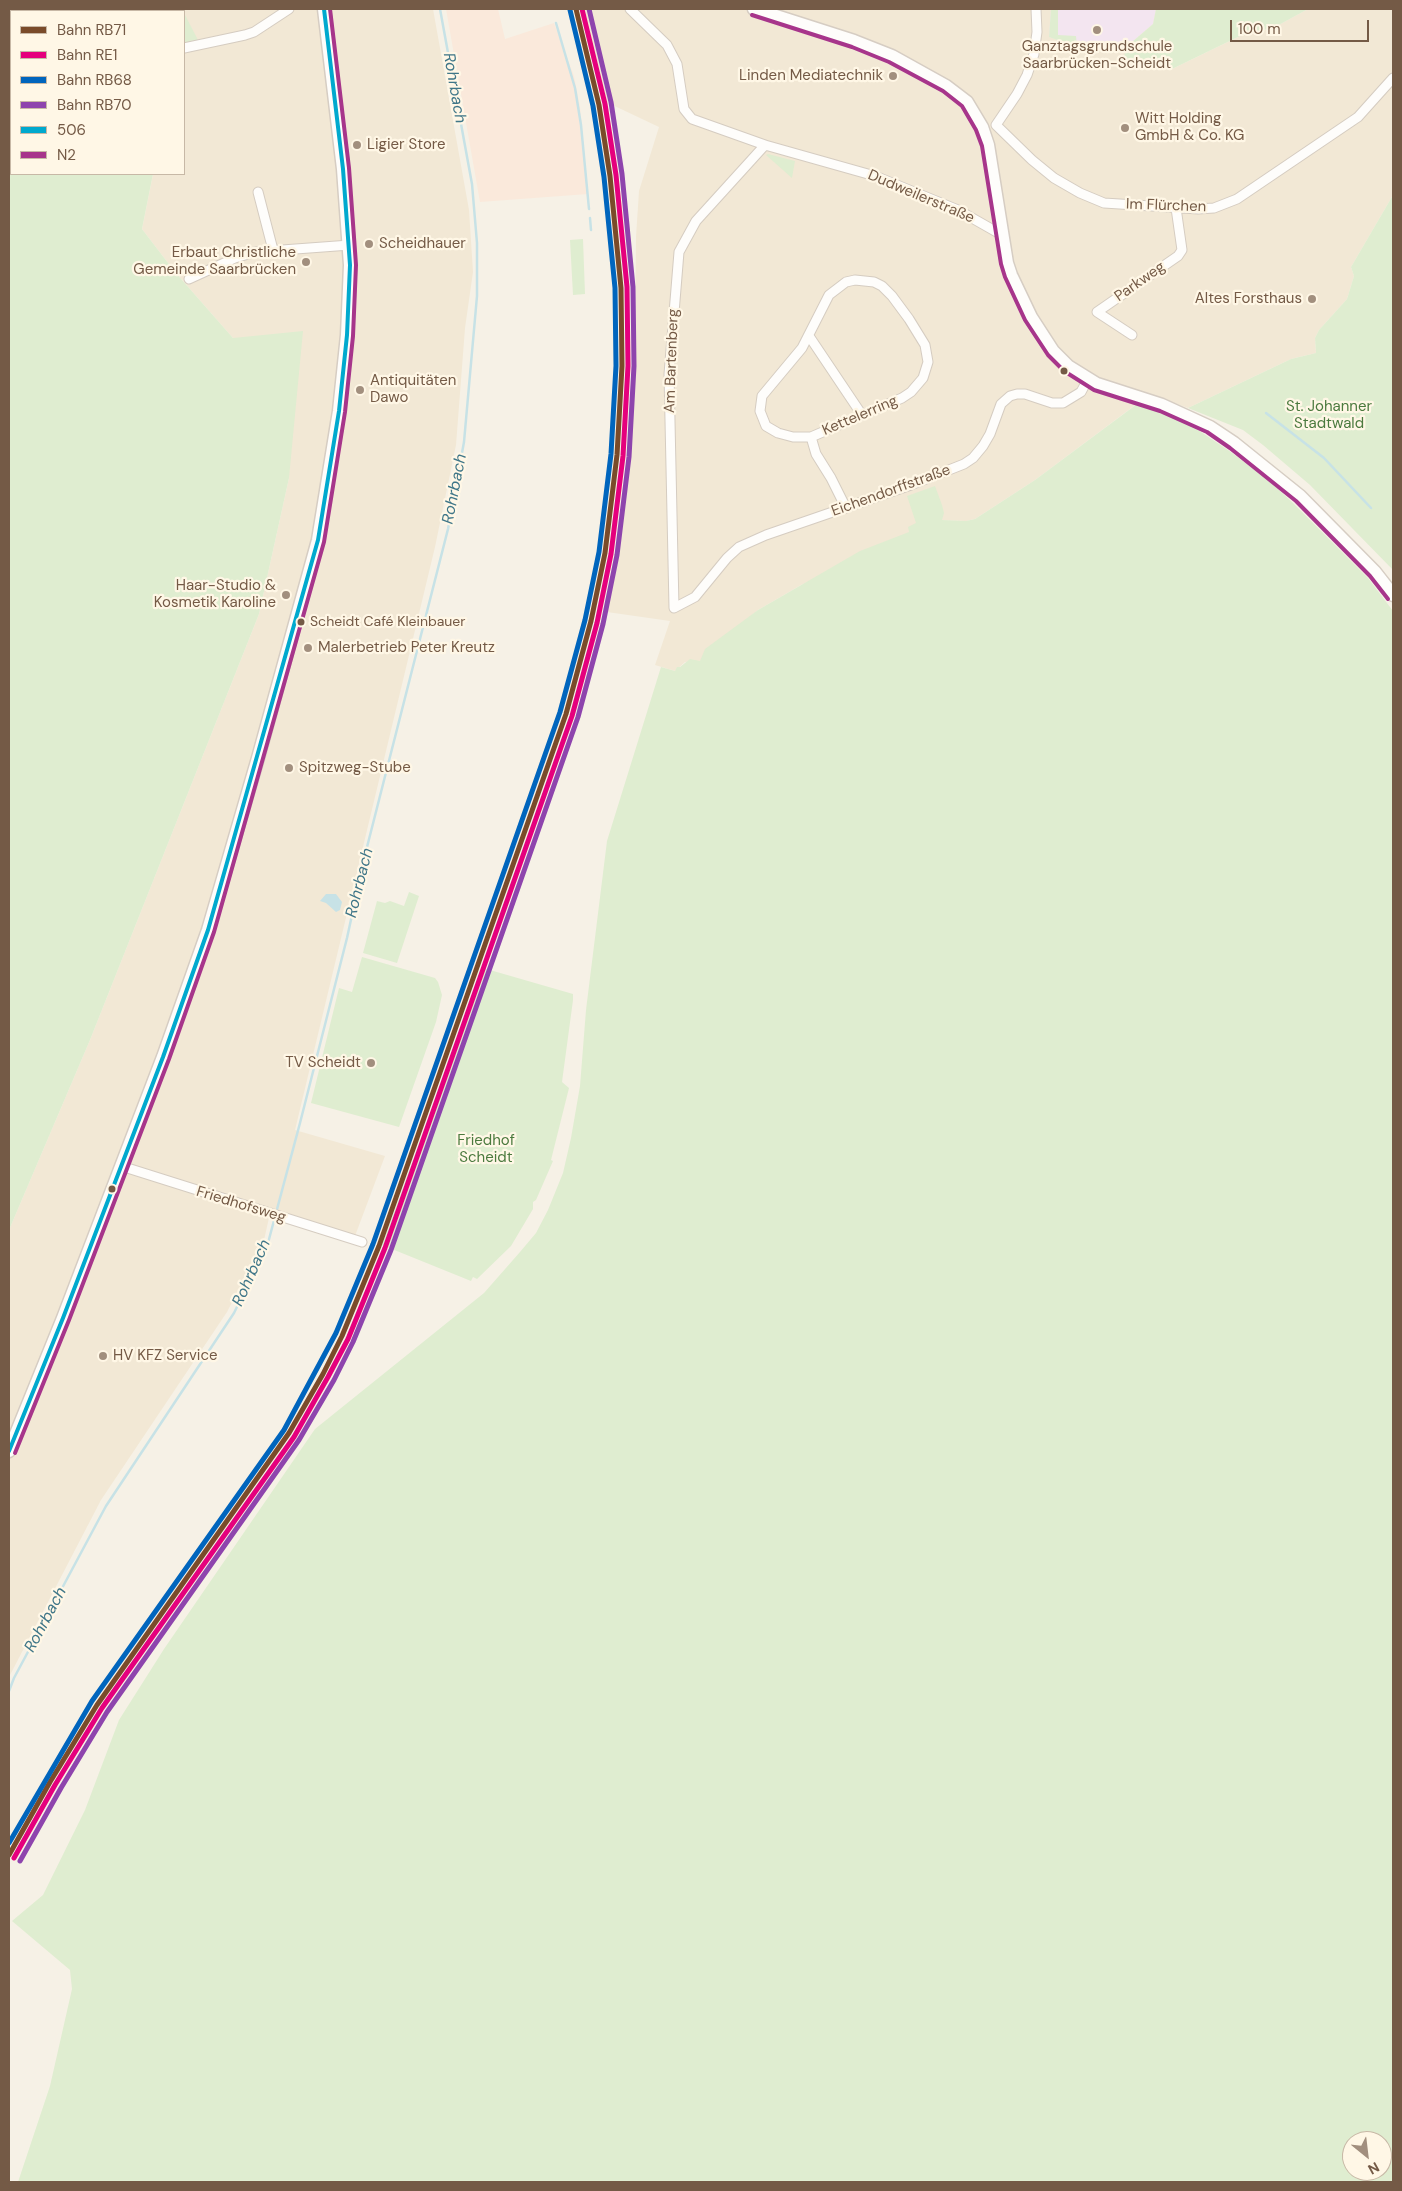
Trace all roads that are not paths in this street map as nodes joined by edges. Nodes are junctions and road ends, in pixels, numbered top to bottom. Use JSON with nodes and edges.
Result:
{"nodes":[{"id":1,"x":289,"y":9,"type":"edge"},
{"id":2,"x":324,"y":9,"type":"edge"},
{"id":3,"x":630,"y":9,"type":"edge"},
{"id":4,"x":754,"y":9,"type":"edge"},
{"id":5,"x":1036,"y":9,"type":"edge"},
{"id":6,"x":185,"y":48,"type":"edge"},
{"id":7,"x":1393,"y":78,"type":"edge"},
{"id":8,"x":996,"y":125,"type":"junction"},
{"id":9,"x":982,"y":127,"type":"junction"},
{"id":10,"x":765,"y":145,"type":"junction"},
{"id":11,"x":258,"y":192,"type":"dead end"},
{"id":12,"x":1176,"y":208,"type":"junction"},
{"id":13,"x":1002,"y":235,"type":"junction"},
{"id":14,"x":350,"y":245,"type":"junction"},
{"id":15,"x":273,"y":250,"type":"junction"},
{"id":16,"x":190,"y":279,"type":"dead end"},
{"id":17,"x":1132,"y":335,"type":"dead end"},
{"id":18,"x":809,"y":336,"type":"junction"},
{"id":19,"x":1088,"y":379,"type":"junction"},
{"id":20,"x":862,"y":415,"type":"junction"},
{"id":21,"x":811,"y":437,"type":"junction"},
{"id":22,"x":846,"y":508,"type":"junction"},
{"id":23,"x":1393,"y":595,"type":"edge"},
{"id":24,"x":674,"y":608,"type":"joint"},
{"id":25,"x":121,"y":1166,"type":"junction"},
{"id":26,"x":362,"y":1242,"type":"dead end"},
{"id":27,"x":9,"y":1451,"type":"edge"}],
"edges":[{"from":1,"to":6,"type":"street"},
{"from":2,"to":14,"type":"main road"},
{"from":3,"to":10,"type":"street","name":"Dudweilerstraße"},
{"from":4,"to":9,"type":"main road"},
{"from":5,"to":8,"type":"street"},
{"from":7,"to":12,"type":"street","name":"Im Flürchen"},
{"from":8,"to":9,"type":"street"},
{"from":8,"to":12,"type":"street","name":"Im Flürchen"},
{"from":9,"to":13,"type":"main road"},
{"from":10,"to":13,"type":"street","name":"Dudweilerstraße"},
{"from":10,"to":24,"type":"street","name":"Am Bartenberg"},
{"from":11,"to":15,"type":"street"},
{"from":12,"to":17,"type":"street","name":"Parkweg"},
{"from":13,"to":19,"type":"main road"},
{"from":14,"to":15,"type":"street"},
{"from":14,"to":25,"type":"main road"},
{"from":15,"to":16,"type":"street"},
{"from":18,"to":20,"type":"street"},
{"from":18,"to":20,"type":"street","name":"Kettelerring"},
{"from":18,"to":21,"type":"street","name":"Kettelerring"},
{"from":19,"to":22,"type":"street","name":"Eichendorffstraße"},
{"from":19,"to":23,"type":"main road"},
{"from":20,"to":21,"type":"street","name":"Kettelerring"},
{"from":21,"to":22,"type":"street","name":"Kettelerring"},
{"from":22,"to":24,"type":"street","name":"Eichendorffstraße"},
{"from":25,"to":26,"type":"street","name":"Friedhofsweg"},
{"from":25,"to":27,"type":"main road"}]}
